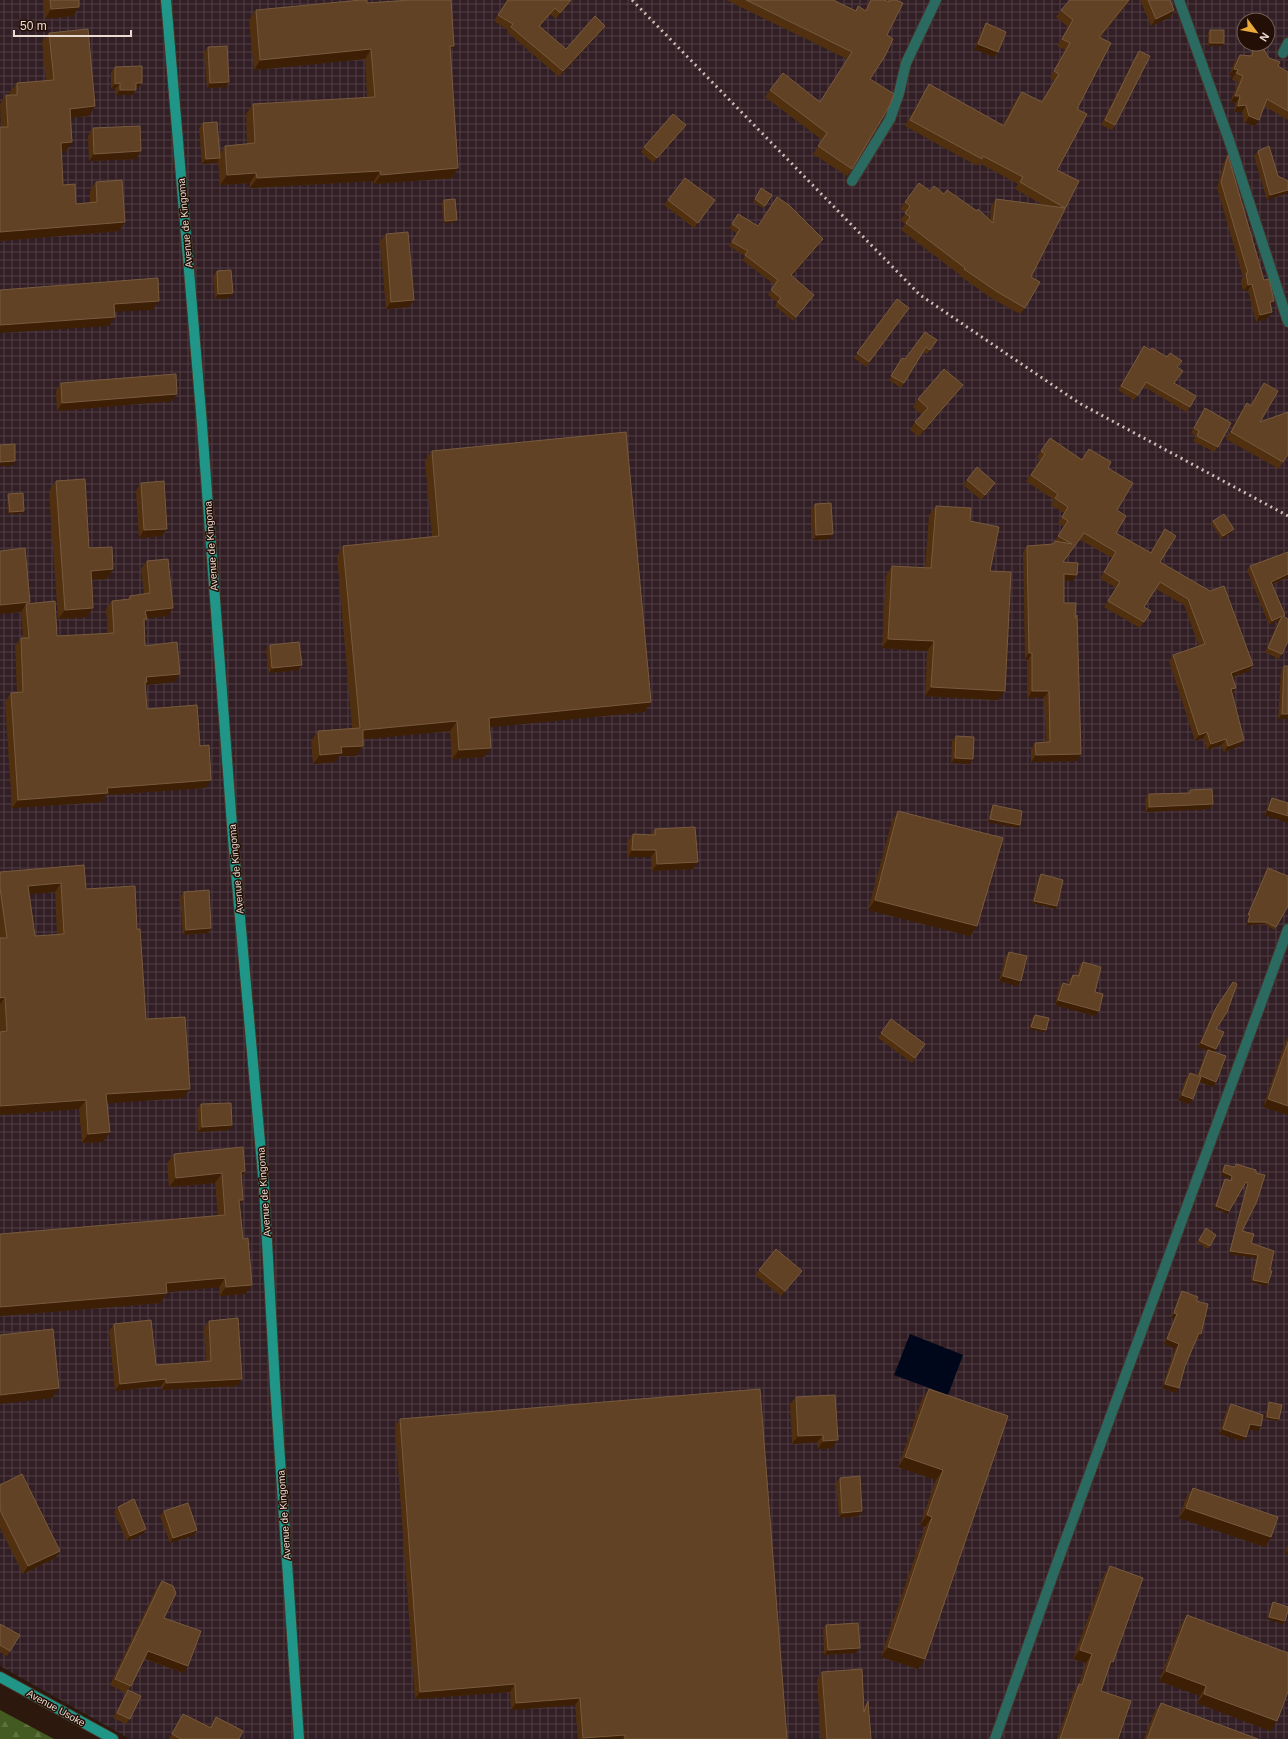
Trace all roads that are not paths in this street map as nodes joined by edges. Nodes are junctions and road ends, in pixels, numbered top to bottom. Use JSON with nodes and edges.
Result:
{"nodes":[{"id":1,"x":166,"y":0,"type":"edge"},
{"id":2,"x":936,"y":0,"type":"edge"},
{"id":3,"x":1179,"y":0,"type":"edge"},
{"id":4,"x":1288,"y":43,"type":"edge"},
{"id":5,"x":1283,"y":53,"type":"dead end"},
{"id":6,"x":852,"y":181,"type":"edge"},
{"id":7,"x":1288,"y":322,"type":"edge"},
{"id":8,"x":1288,"y":930,"type":"edge"},
{"id":9,"x":0,"y":1677,"type":"edge"},
{"id":10,"x":113,"y":1739,"type":"edge"},
{"id":11,"x":300,"y":1739,"type":"edge"},
{"id":12,"x":995,"y":1739,"type":"edge"}],
"edges":[{"from":1,"to":11,"type":"street","name":"Avenue de Kingoma"},
{"from":2,"to":6,"type":"street"},
{"from":3,"to":7,"type":"street"},
{"from":4,"to":5,"type":"street"},
{"from":8,"to":12,"type":"street"},
{"from":9,"to":10,"type":"street","name":"Avenue Usoke"}]}
